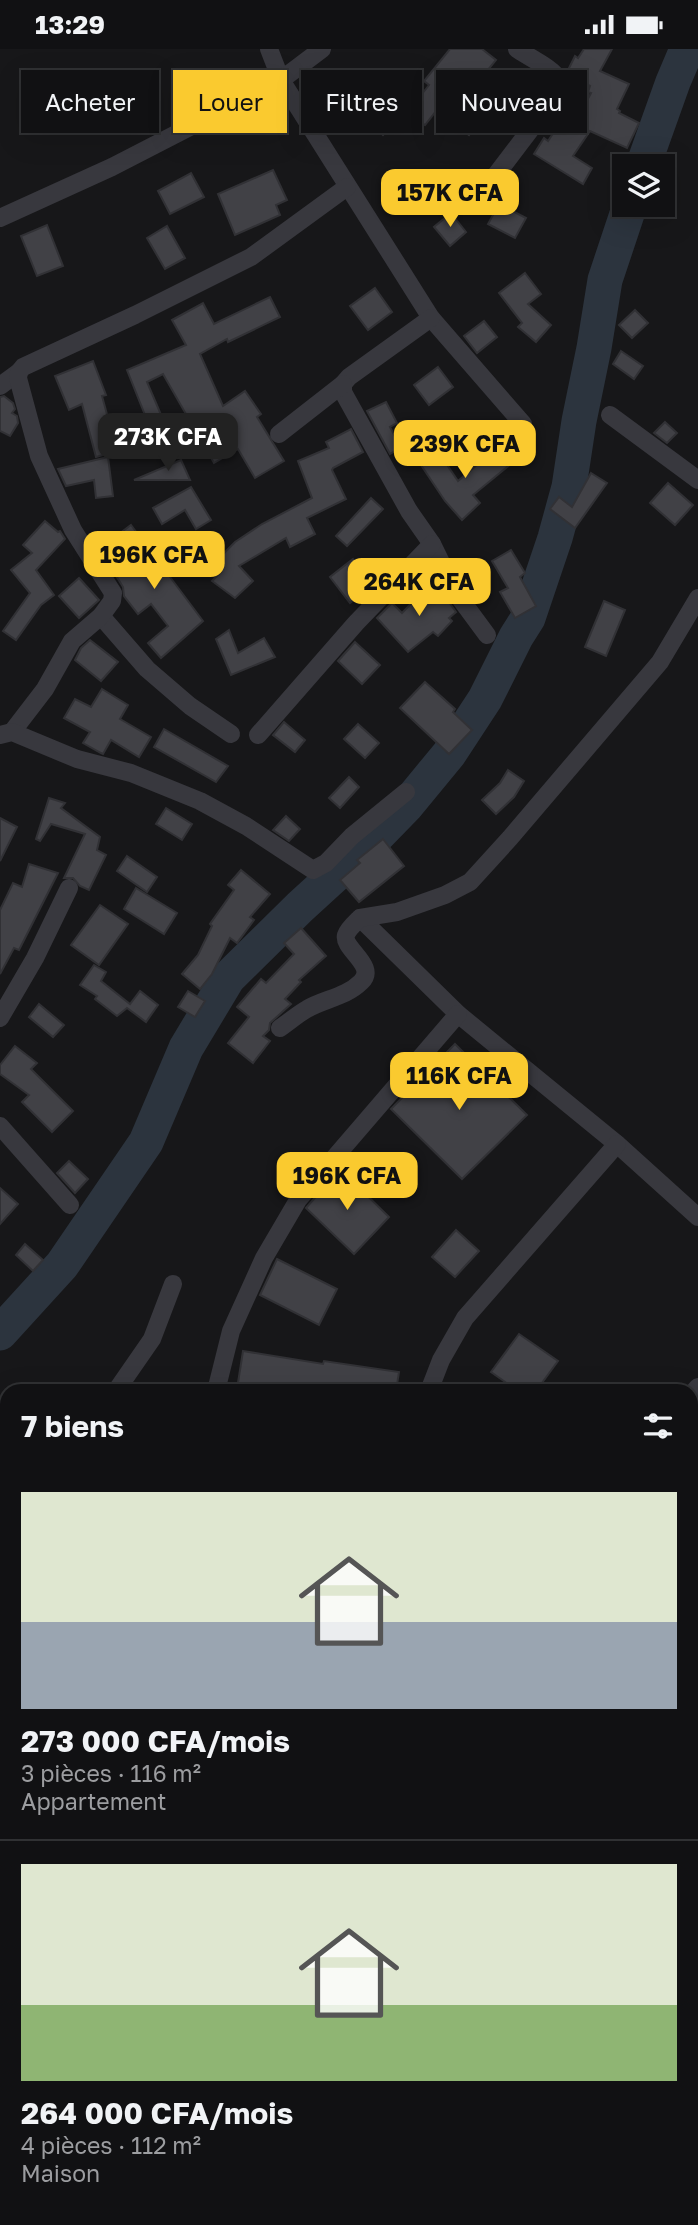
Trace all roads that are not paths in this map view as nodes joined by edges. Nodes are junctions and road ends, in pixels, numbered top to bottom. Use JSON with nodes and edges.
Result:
{"nodes":[{"id":1,"x":269,"y":49,"type":"edge"},
{"id":2,"x":322,"y":49,"type":"edge"},
{"id":3,"x":517,"y":49,"type":"edge"},
{"id":4,"x":277,"y":70,"type":"edge"},
{"id":5,"x":287,"y":75,"type":"edge"},
{"id":6,"x":287,"y":90,"type":"edge"},
{"id":7,"x":178,"y":133,"type":"edge"},
{"id":8,"x":347,"y":187,"type":"junction"},
{"id":9,"x":482,"y":192,"type":"dead end"},
{"id":10,"x":0,"y":218,"type":"edge"},
{"id":11,"x":431,"y":318,"type":"junction"},
{"id":12,"x":19,"y":372,"type":"junction"},
{"id":13,"x":343,"y":383,"type":"junction"},
{"id":14,"x":0,"y":386,"type":"edge"},
{"id":15,"x":610,"y":415,"type":"dead end"},
{"id":16,"x":523,"y":423,"type":"dead end"},
{"id":17,"x":279,"y":434,"type":"dead end"},
{"id":18,"x":698,"y":480,"type":"edge"},
{"id":19,"x":432,"y":544,"type":"junction"},
{"id":20,"x":698,"y":598,"type":"edge"},
{"id":21,"x":101,"y":616,"type":"junction"},
{"id":22,"x":487,"y":635,"type":"dead end"},
{"id":23,"x":6,"y":734,"type":"edge"},
{"id":24,"x":231,"y":734,"type":"dead end"},
{"id":25,"x":258,"y":735,"type":"dead end"},
{"id":26,"x":406,"y":792,"type":"dead end"},
{"id":27,"x":69,"y":888,"type":"dead end"},
{"id":28,"x":360,"y":918,"type":"junction"},
{"id":29,"x":458,"y":1014,"type":"junction"},
{"id":30,"x":0,"y":1019,"type":"edge"},
{"id":31,"x":281,"y":1028,"type":"dead end"},
{"id":32,"x":0,"y":1126,"type":"edge"},
{"id":33,"x":617,"y":1144,"type":"junction"},
{"id":34,"x":70,"y":1205,"type":"dead end"},
{"id":35,"x":698,"y":1217,"type":"edge"},
{"id":36,"x":173,"y":1284,"type":"dead end"},
{"id":37,"x":121,"y":1384,"type":"edge"},
{"id":38,"x":218,"y":1384,"type":"edge"},
{"id":39,"x":432,"y":1384,"type":"edge"}],
"edges":[{"from":1,"to":4,"type":"street"},
{"from":2,"to":5,"type":"street"},
{"from":3,"to":9,"type":"street"},
{"from":6,"to":8,"type":"street"},
{"from":7,"to":10,"type":"street"},
{"from":8,"to":11,"type":"street"},
{"from":8,"to":12,"type":"street"},
{"from":11,"to":13,"type":"street"},
{"from":11,"to":16,"type":"street"},
{"from":12,"to":14,"type":"street"},
{"from":12,"to":21,"type":"street"},
{"from":13,"to":17,"type":"street"},
{"from":13,"to":19,"type":"street"},
{"from":15,"to":18,"type":"street"},
{"from":19,"to":22,"type":"street"},
{"from":19,"to":25,"type":"street"},
{"from":20,"to":28,"type":"street"},
{"from":21,"to":23,"type":"street"},
{"from":21,"to":24,"type":"street"},
{"from":23,"to":26,"type":"street"},
{"from":27,"to":30,"type":"street"},
{"from":28,"to":29,"type":"street"},
{"from":28,"to":31,"type":"street"},
{"from":29,"to":33,"type":"street"},
{"from":29,"to":38,"type":"street"},
{"from":32,"to":34,"type":"street"},
{"from":33,"to":35,"type":"street"},
{"from":33,"to":39,"type":"street"},
{"from":36,"to":37,"type":"street"}]}
